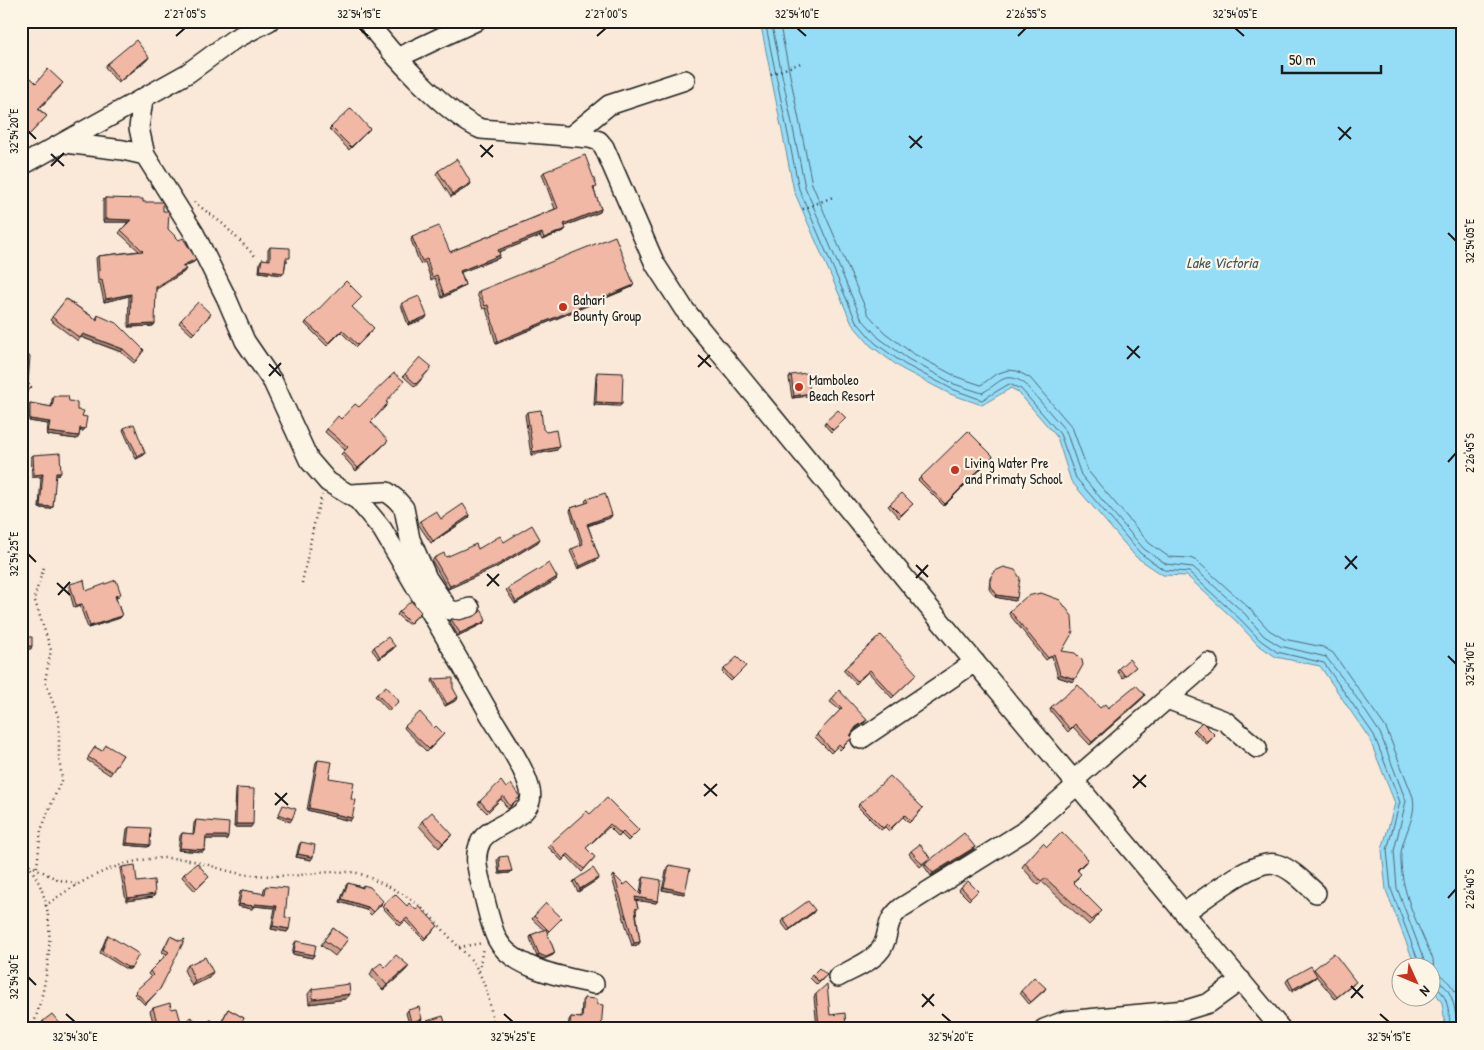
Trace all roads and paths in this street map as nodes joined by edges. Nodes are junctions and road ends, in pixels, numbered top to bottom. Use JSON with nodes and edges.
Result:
{"nodes":[{"id":1,"x":269,"y":21,"type":"edge"},
{"id":2,"x":367,"y":21,"type":"edge"},
{"id":3,"x":476,"y":21,"type":"edge"},
{"id":4,"x":397,"y":58,"type":"junction"},
{"id":5,"x":801,"y":63,"type":"dead end"},
{"id":6,"x":771,"y":74,"type":"dead end"},
{"id":7,"x":684,"y":80,"type":"dead end"},
{"id":8,"x":143,"y":99,"type":"junction"},
{"id":9,"x":571,"y":136,"type":"junction"},
{"id":10,"x":65,"y":143,"type":"junction"},
{"id":11,"x":144,"y":155,"type":"junction"},
{"id":12,"x":21,"y":166,"type":"edge"},
{"id":13,"x":833,"y":197,"type":"dead end"},
{"id":14,"x":192,"y":201,"type":"dead end"},
{"id":15,"x":803,"y":209,"type":"dead end"},
{"id":16,"x":256,"y":257,"type":"dead end"},
{"id":17,"x":330,"y":484,"type":"junction"},
{"id":18,"x":350,"y":494,"type":"junction"},
{"id":19,"x":44,"y":567,"type":"dead end"},
{"id":20,"x":302,"y":583,"type":"dead end"},
{"id":21,"x":470,"y":608,"type":"dead end"},
{"id":22,"x":975,"y":662,"type":"junction"},
{"id":23,"x":1208,"y":663,"type":"dead end"},
{"id":24,"x":1167,"y":699,"type":"junction"},
{"id":25,"x":861,"y":739,"type":"dead end"},
{"id":26,"x":1257,"y":748,"type":"dead end"},
{"id":27,"x":1076,"y":782,"type":"junction"},
{"id":28,"x":22,"y":859,"type":"edge"},
{"id":29,"x":38,"y":867,"type":"junction"},
{"id":30,"x":76,"y":884,"type":"junction"},
{"id":31,"x":1316,"y":893,"type":"dead end"},
{"id":32,"x":45,"y":906,"type":"junction"},
{"id":33,"x":1185,"y":912,"type":"junction"},
{"id":34,"x":485,"y":943,"type":"dead end"},
{"id":35,"x":459,"y":947,"type":"junction"},
{"id":36,"x":838,"y":977,"type":"dead end"},
{"id":37,"x":1241,"y":980,"type":"junction"},
{"id":38,"x":594,"y":984,"type":"dead end"},
{"id":39,"x":1157,"y":1021,"type":"edge"},
{"id":40,"x":32,"y":1029,"type":"edge"},
{"id":41,"x":494,"y":1029,"type":"edge"},
{"id":42,"x":1044,"y":1029,"type":"edge"},
{"id":43,"x":1282,"y":1029,"type":"edge"}],
"edges":[{"from":1,"to":8,"type":"street"},
{"from":2,"to":4,"type":"street"},
{"from":3,"to":4,"type":"street"},
{"from":4,"to":9,"type":"street"},
{"from":5,"to":6,"type":"path"},
{"from":7,"to":9,"type":"street"},
{"from":8,"to":10,"type":"street"},
{"from":8,"to":11,"type":"street"},
{"from":9,"to":22,"type":"street"},
{"from":10,"to":11,"type":"street"},
{"from":10,"to":12,"type":"street"},
{"from":11,"to":17,"type":"street"},
{"from":13,"to":15,"type":"path"},
{"from":14,"to":16,"type":"path"},
{"from":17,"to":18,"type":"street"},
{"from":17,"to":20,"type":"path"},
{"from":18,"to":21,"type":"street"},
{"from":18,"to":38,"type":"street"},
{"from":19,"to":29,"type":"path"},
{"from":22,"to":25,"type":"street"},
{"from":22,"to":27,"type":"street"},
{"from":23,"to":24,"type":"street"},
{"from":24,"to":26,"type":"street"},
{"from":24,"to":27,"type":"street"},
{"from":27,"to":33,"type":"street"},
{"from":27,"to":36,"type":"street"},
{"from":28,"to":29,"type":"path"},
{"from":28,"to":32,"type":"path"},
{"from":29,"to":30,"type":"path"},
{"from":30,"to":32,"type":"path"},
{"from":30,"to":35,"type":"path"},
{"from":31,"to":33,"type":"street"},
{"from":32,"to":40,"type":"path"},
{"from":33,"to":37,"type":"street"},
{"from":34,"to":35,"type":"path"},
{"from":35,"to":41,"type":"path"},
{"from":37,"to":39,"type":"street"},
{"from":37,"to":43,"type":"street"},
{"from":39,"to":42,"type":"street"}]}
